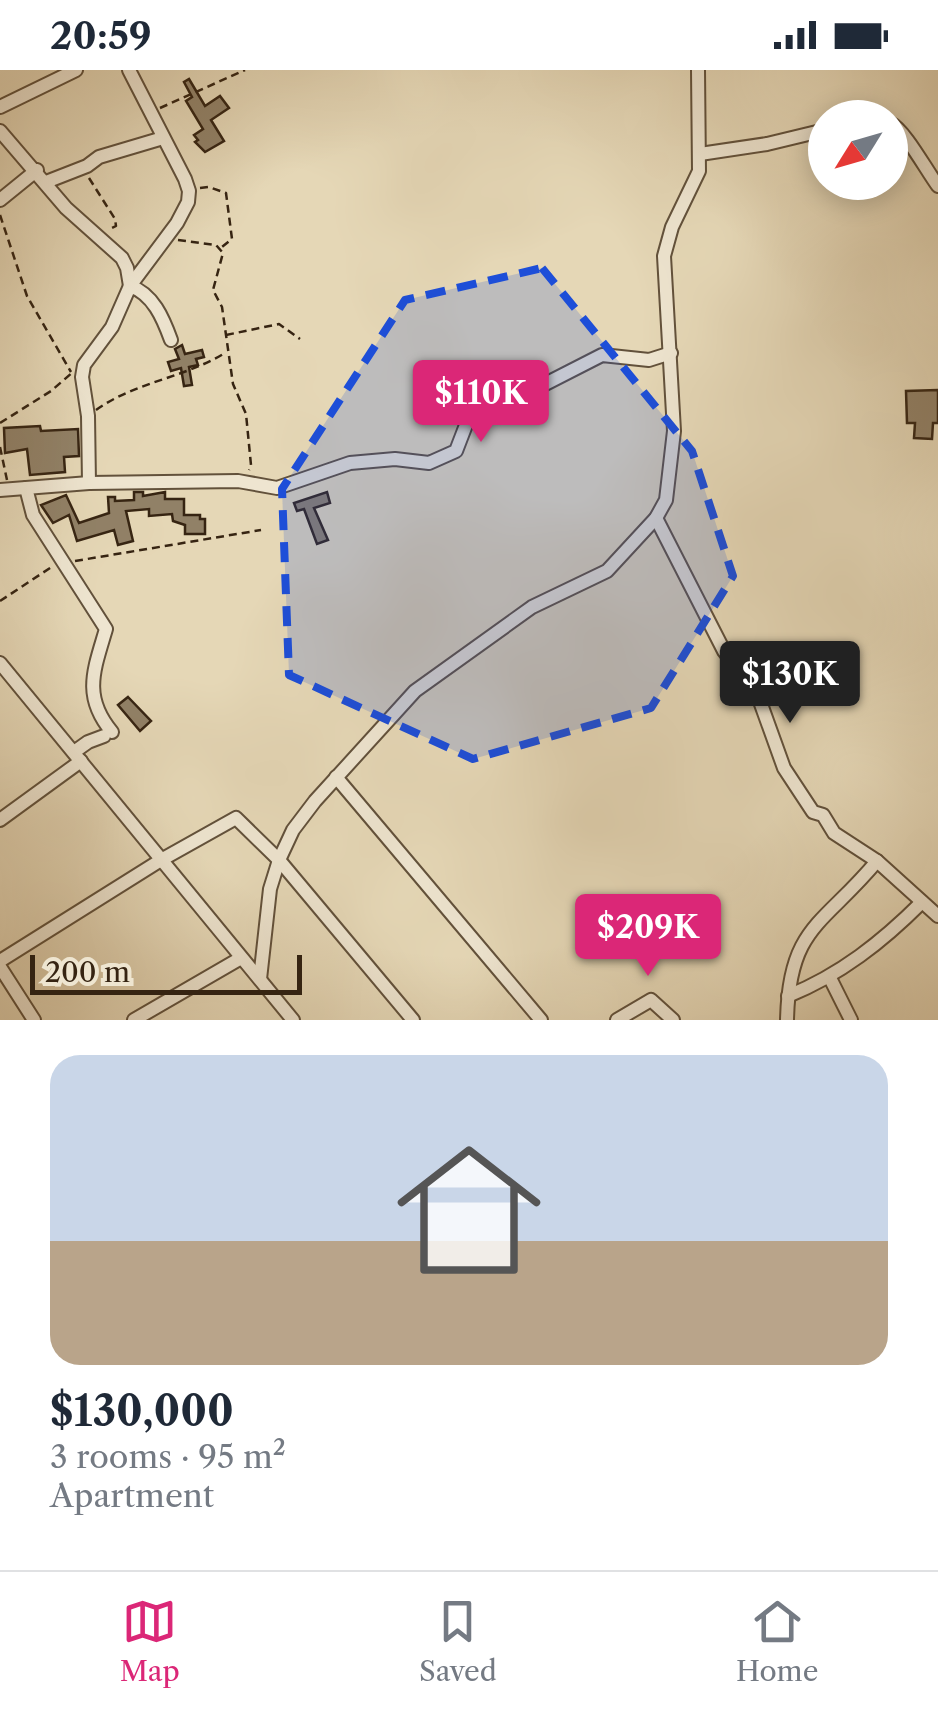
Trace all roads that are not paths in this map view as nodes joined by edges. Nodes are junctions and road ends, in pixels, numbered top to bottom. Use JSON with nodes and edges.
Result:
{"nodes":[{"id":1,"x":129,"y":70,"type":"edge"},
{"id":2,"x":698,"y":70,"type":"edge"},
{"id":3,"x":70,"y":71,"type":"edge"},
{"id":4,"x":0,"y":107,"type":"edge"},
{"id":5,"x":0,"y":130,"type":"edge"},
{"id":6,"x":808,"y":134,"type":"edge"},
{"id":7,"x":162,"y":138,"type":"junction"},
{"id":8,"x":908,"y":142,"type":"edge"},
{"id":9,"x":700,"y":154,"type":"junction"},
{"id":10,"x":41,"y":176,"type":"junction"},
{"id":11,"x":938,"y":186,"type":"edge"},
{"id":12,"x":0,"y":200,"type":"edge"},
{"id":13,"x":130,"y":286,"type":"junction"},
{"id":14,"x":171,"y":340,"type":"dead end"},
{"id":15,"x":670,"y":353,"type":"junction"},
{"id":16,"x":89,"y":483,"type":"junction"},
{"id":17,"x":26,"y":488,"type":"junction"},
{"id":18,"x":4,"y":490,"type":"edge"},
{"id":19,"x":656,"y":518,"type":"junction"},
{"id":20,"x":0,"y":663,"type":"edge"},
{"id":21,"x":78,"y":757,"type":"junction"},
{"id":22,"x":336,"y":777,"type":"junction"},
{"id":23,"x":0,"y":820,"type":"edge"},
{"id":24,"x":161,"y":860,"type":"junction"},
{"id":25,"x":278,"y":860,"type":"junction"},
{"id":26,"x":876,"y":861,"type":"junction"},
{"id":27,"x":933,"y":908,"type":"edge"},
{"id":28,"x":241,"y":958,"type":"junction"},
{"id":29,"x":0,"y":964,"type":"edge"},
{"id":30,"x":830,"y":978,"type":"junction"},
{"id":31,"x":260,"y":979,"type":"junction"},
{"id":32,"x":788,"y":996,"type":"junction"},
{"id":33,"x":34,"y":1020,"type":"edge"},
{"id":34,"x":134,"y":1020,"type":"edge"},
{"id":35,"x":293,"y":1020,"type":"edge"},
{"id":36,"x":414,"y":1020,"type":"edge"},
{"id":37,"x":541,"y":1020,"type":"edge"},
{"id":38,"x":617,"y":1020,"type":"edge"},
{"id":39,"x":672,"y":1020,"type":"edge"},
{"id":40,"x":787,"y":1020,"type":"edge"},
{"id":41,"x":851,"y":1020,"type":"edge"}],
"edges":[{"from":1,"to":7,"type":"street"},
{"from":2,"to":9,"type":"street"},
{"from":3,"to":4,"type":"street"},
{"from":5,"to":10,"type":"street"},
{"from":6,"to":9,"type":"street"},
{"from":7,"to":10,"type":"street"},
{"from":7,"to":13,"type":"street"},
{"from":8,"to":11,"type":"street"},
{"from":9,"to":15,"type":"street"},
{"from":10,"to":12,"type":"street"},
{"from":10,"to":13,"type":"street"},
{"from":13,"to":14,"type":"street"},
{"from":13,"to":16,"type":"street"},
{"from":15,"to":16,"type":"street"},
{"from":15,"to":19,"type":"street"},
{"from":16,"to":17,"type":"street"},
{"from":17,"to":18,"type":"street"},
{"from":17,"to":21,"type":"street"},
{"from":19,"to":22,"type":"street"},
{"from":19,"to":26,"type":"street"},
{"from":20,"to":21,"type":"street"},
{"from":21,"to":23,"type":"street"},
{"from":21,"to":24,"type":"street"},
{"from":22,"to":25,"type":"street"},
{"from":22,"to":37,"type":"street"},
{"from":24,"to":25,"type":"street"},
{"from":24,"to":28,"type":"street"},
{"from":24,"to":29,"type":"street"},
{"from":25,"to":31,"type":"street"},
{"from":25,"to":36,"type":"street"},
{"from":26,"to":27,"type":"street"},
{"from":26,"to":32,"type":"street"},
{"from":27,"to":30,"type":"street"},
{"from":28,"to":31,"type":"street"},
{"from":28,"to":34,"type":"street"},
{"from":29,"to":33,"type":"street"},
{"from":30,"to":32,"type":"street"},
{"from":30,"to":41,"type":"street"},
{"from":31,"to":35,"type":"street"},
{"from":32,"to":40,"type":"street"},
{"from":38,"to":39,"type":"street"}]}
